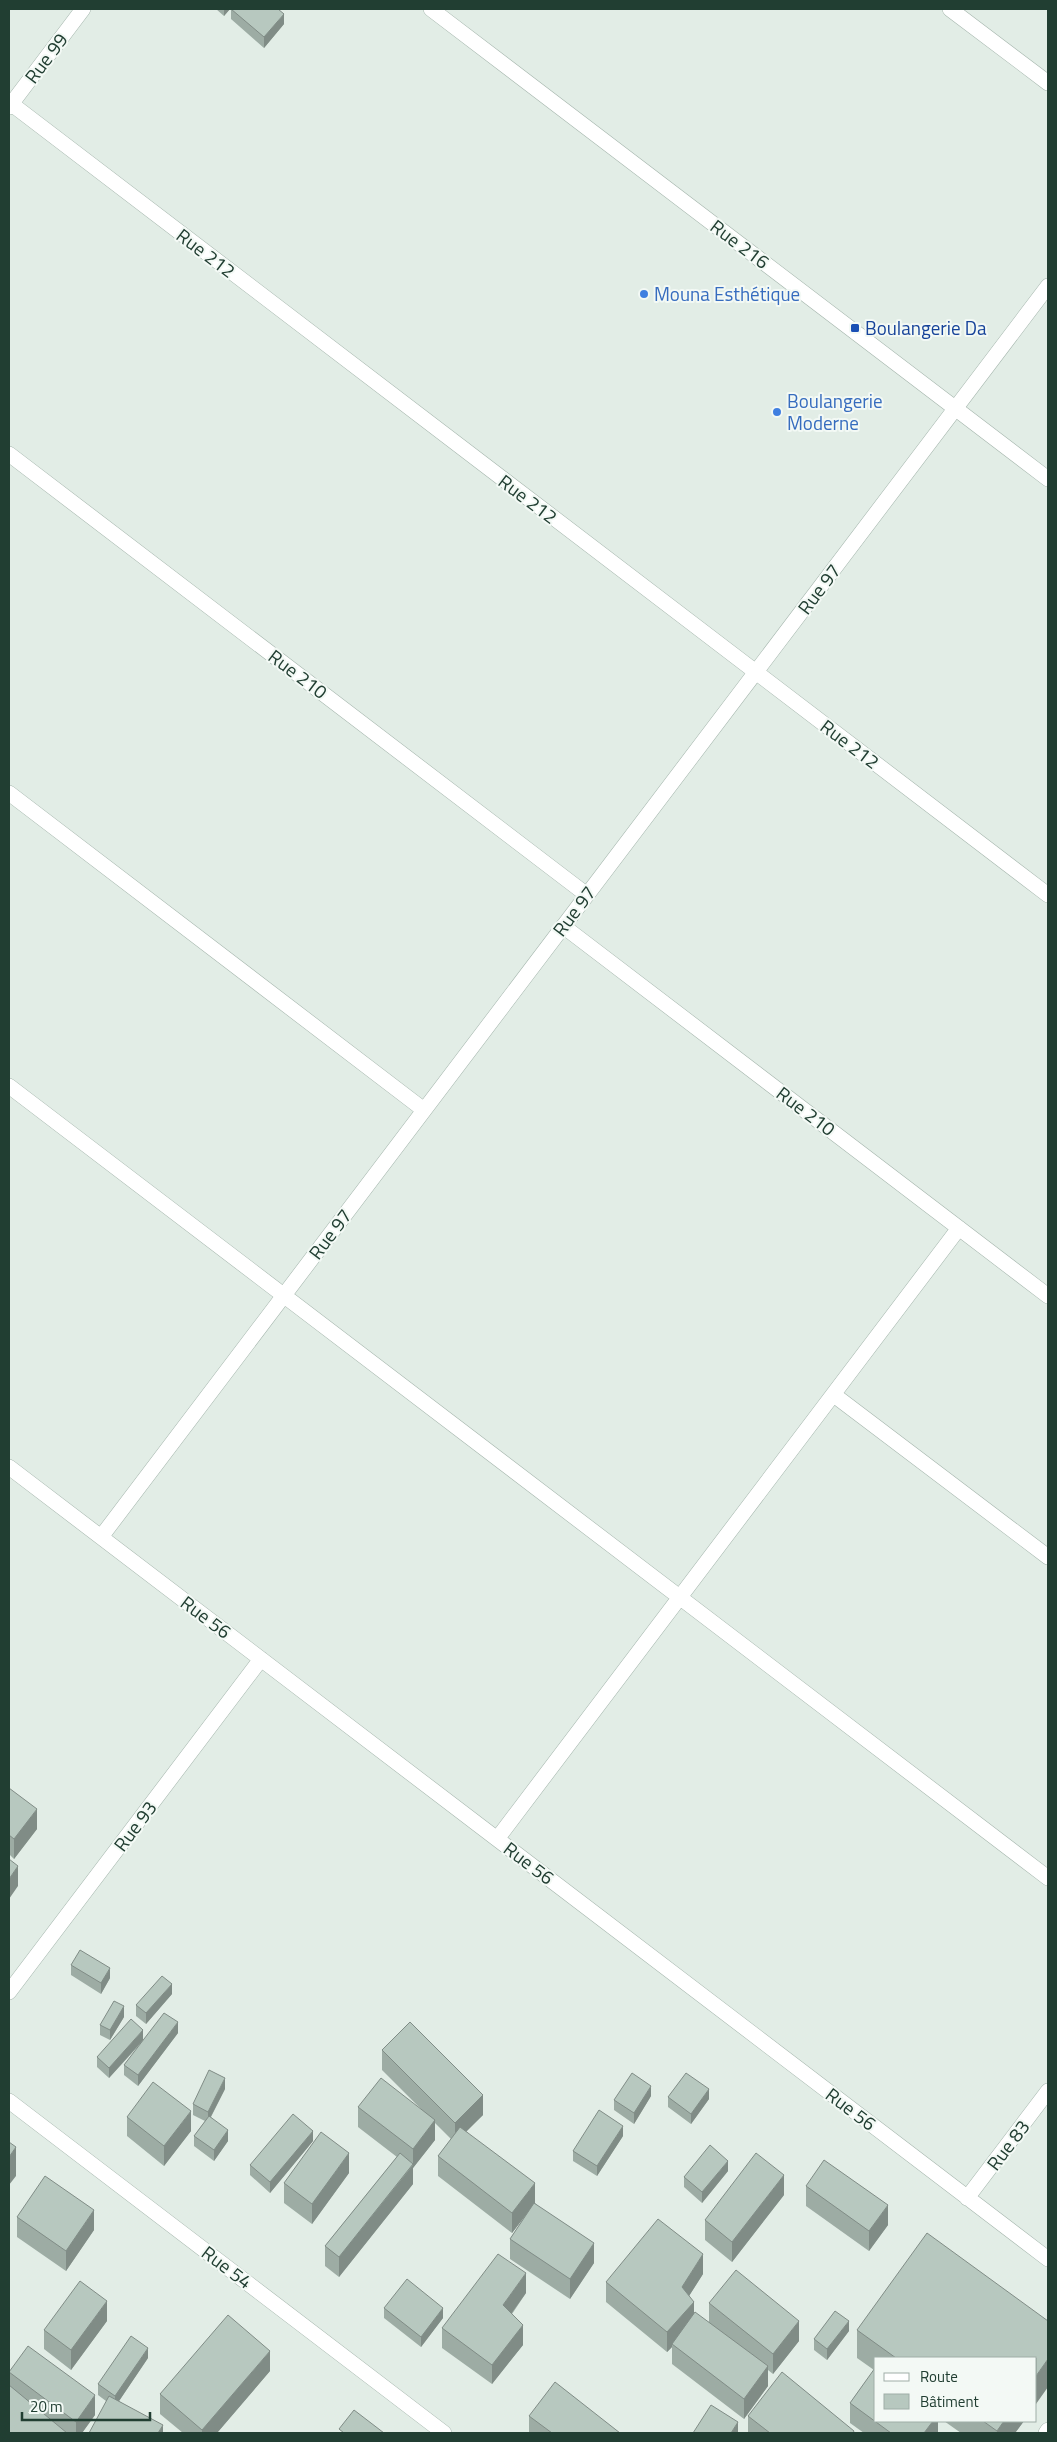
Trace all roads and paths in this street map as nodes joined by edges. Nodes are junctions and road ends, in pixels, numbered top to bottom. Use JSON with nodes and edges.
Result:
{"nodes":[{"id":1,"x":83,"y":9,"type":"edge"},
{"id":2,"x":432,"y":9,"type":"edge"},
{"id":3,"x":950,"y":9,"type":"edge"},
{"id":4,"x":1048,"y":83,"type":"edge"},
{"id":5,"x":9,"y":104,"type":"edge"},
{"id":6,"x":1048,"y":286,"type":"edge"},
{"id":7,"x":956,"y":408,"type":"junction"},
{"id":8,"x":9,"y":454,"type":"edge"},
{"id":9,"x":1048,"y":479,"type":"edge"},
{"id":10,"x":756,"y":672,"type":"junction"},
{"id":11,"x":9,"y":793,"type":"edge"},
{"id":12,"x":587,"y":895,"type":"junction"},
{"id":13,"x":1048,"y":895,"type":"edge"},
{"id":14,"x":563,"y":926,"type":"junction"},
{"id":15,"x":9,"y":1086,"type":"edge"},
{"id":16,"x":424,"y":1110,"type":"junction"},
{"id":17,"x":959,"y":1228,"type":"junction"},
{"id":18,"x":283,"y":1295,"type":"junction"},
{"id":19,"x":1048,"y":1296,"type":"edge"},
{"id":20,"x":834,"y":1395,"type":"junction"},
{"id":21,"x":9,"y":1467,"type":"edge"},
{"id":22,"x":101,"y":1537,"type":"junction"},
{"id":23,"x":1048,"y":1557,"type":"edge"},
{"id":24,"x":680,"y":1597,"type":"junction"},
{"id":25,"x":261,"y":1659,"type":"junction"},
{"id":26,"x":497,"y":1839,"type":"junction"},
{"id":27,"x":1048,"y":1878,"type":"edge"},
{"id":28,"x":9,"y":1992,"type":"edge"},
{"id":29,"x":1048,"y":2091,"type":"edge"},
{"id":30,"x":9,"y":2101,"type":"edge"},
{"id":31,"x":968,"y":2198,"type":"junction"},
{"id":32,"x":1048,"y":2259,"type":"edge"},
{"id":33,"x":1048,"y":2430,"type":"edge"},
{"id":34,"x":444,"y":2433,"type":"edge"},
{"id":35,"x":1046,"y":2433,"type":"edge"}],
"edges":[{"from":1,"to":5,"type":"street","name":"Rue 99"},
{"from":2,"to":7,"type":"street","name":"Rue 216"},
{"from":3,"to":4,"type":"street"},
{"from":5,"to":10,"type":"street","name":"Rue 212"},
{"from":6,"to":7,"type":"street","name":"Rue 97"},
{"from":7,"to":9,"type":"street","name":"Rue 216"},
{"from":7,"to":10,"type":"street","name":"Rue 97"},
{"from":8,"to":12,"type":"street","name":"Rue 210"},
{"from":10,"to":12,"type":"street","name":"Rue 97"},
{"from":10,"to":13,"type":"street","name":"Rue 212"},
{"from":11,"to":16,"type":"street"},
{"from":12,"to":14,"type":"street","name":"Rue 97"},
{"from":14,"to":16,"type":"street","name":"Rue 97"},
{"from":14,"to":17,"type":"street","name":"Rue 210"},
{"from":15,"to":18,"type":"street"},
{"from":16,"to":18,"type":"street","name":"Rue 97"},
{"from":17,"to":19,"type":"street","name":"Rue 210"},
{"from":17,"to":20,"type":"street"},
{"from":18,"to":22,"type":"street","name":"Rue 97"},
{"from":18,"to":24,"type":"street"},
{"from":20,"to":23,"type":"street"},
{"from":20,"to":24,"type":"street"},
{"from":21,"to":22,"type":"street","name":"Rue 56"},
{"from":22,"to":25,"type":"street","name":"Rue 56"},
{"from":24,"to":26,"type":"street"},
{"from":24,"to":27,"type":"street"},
{"from":25,"to":26,"type":"street","name":"Rue 56"},
{"from":25,"to":28,"type":"street","name":"Rue 93"},
{"from":26,"to":31,"type":"street","name":"Rue 56"},
{"from":29,"to":31,"type":"street","name":"Rue 83"},
{"from":30,"to":34,"type":"street","name":"Rue 54"},
{"from":31,"to":32,"type":"street","name":"Rue 56"},
{"from":33,"to":35,"type":"street"}]}
